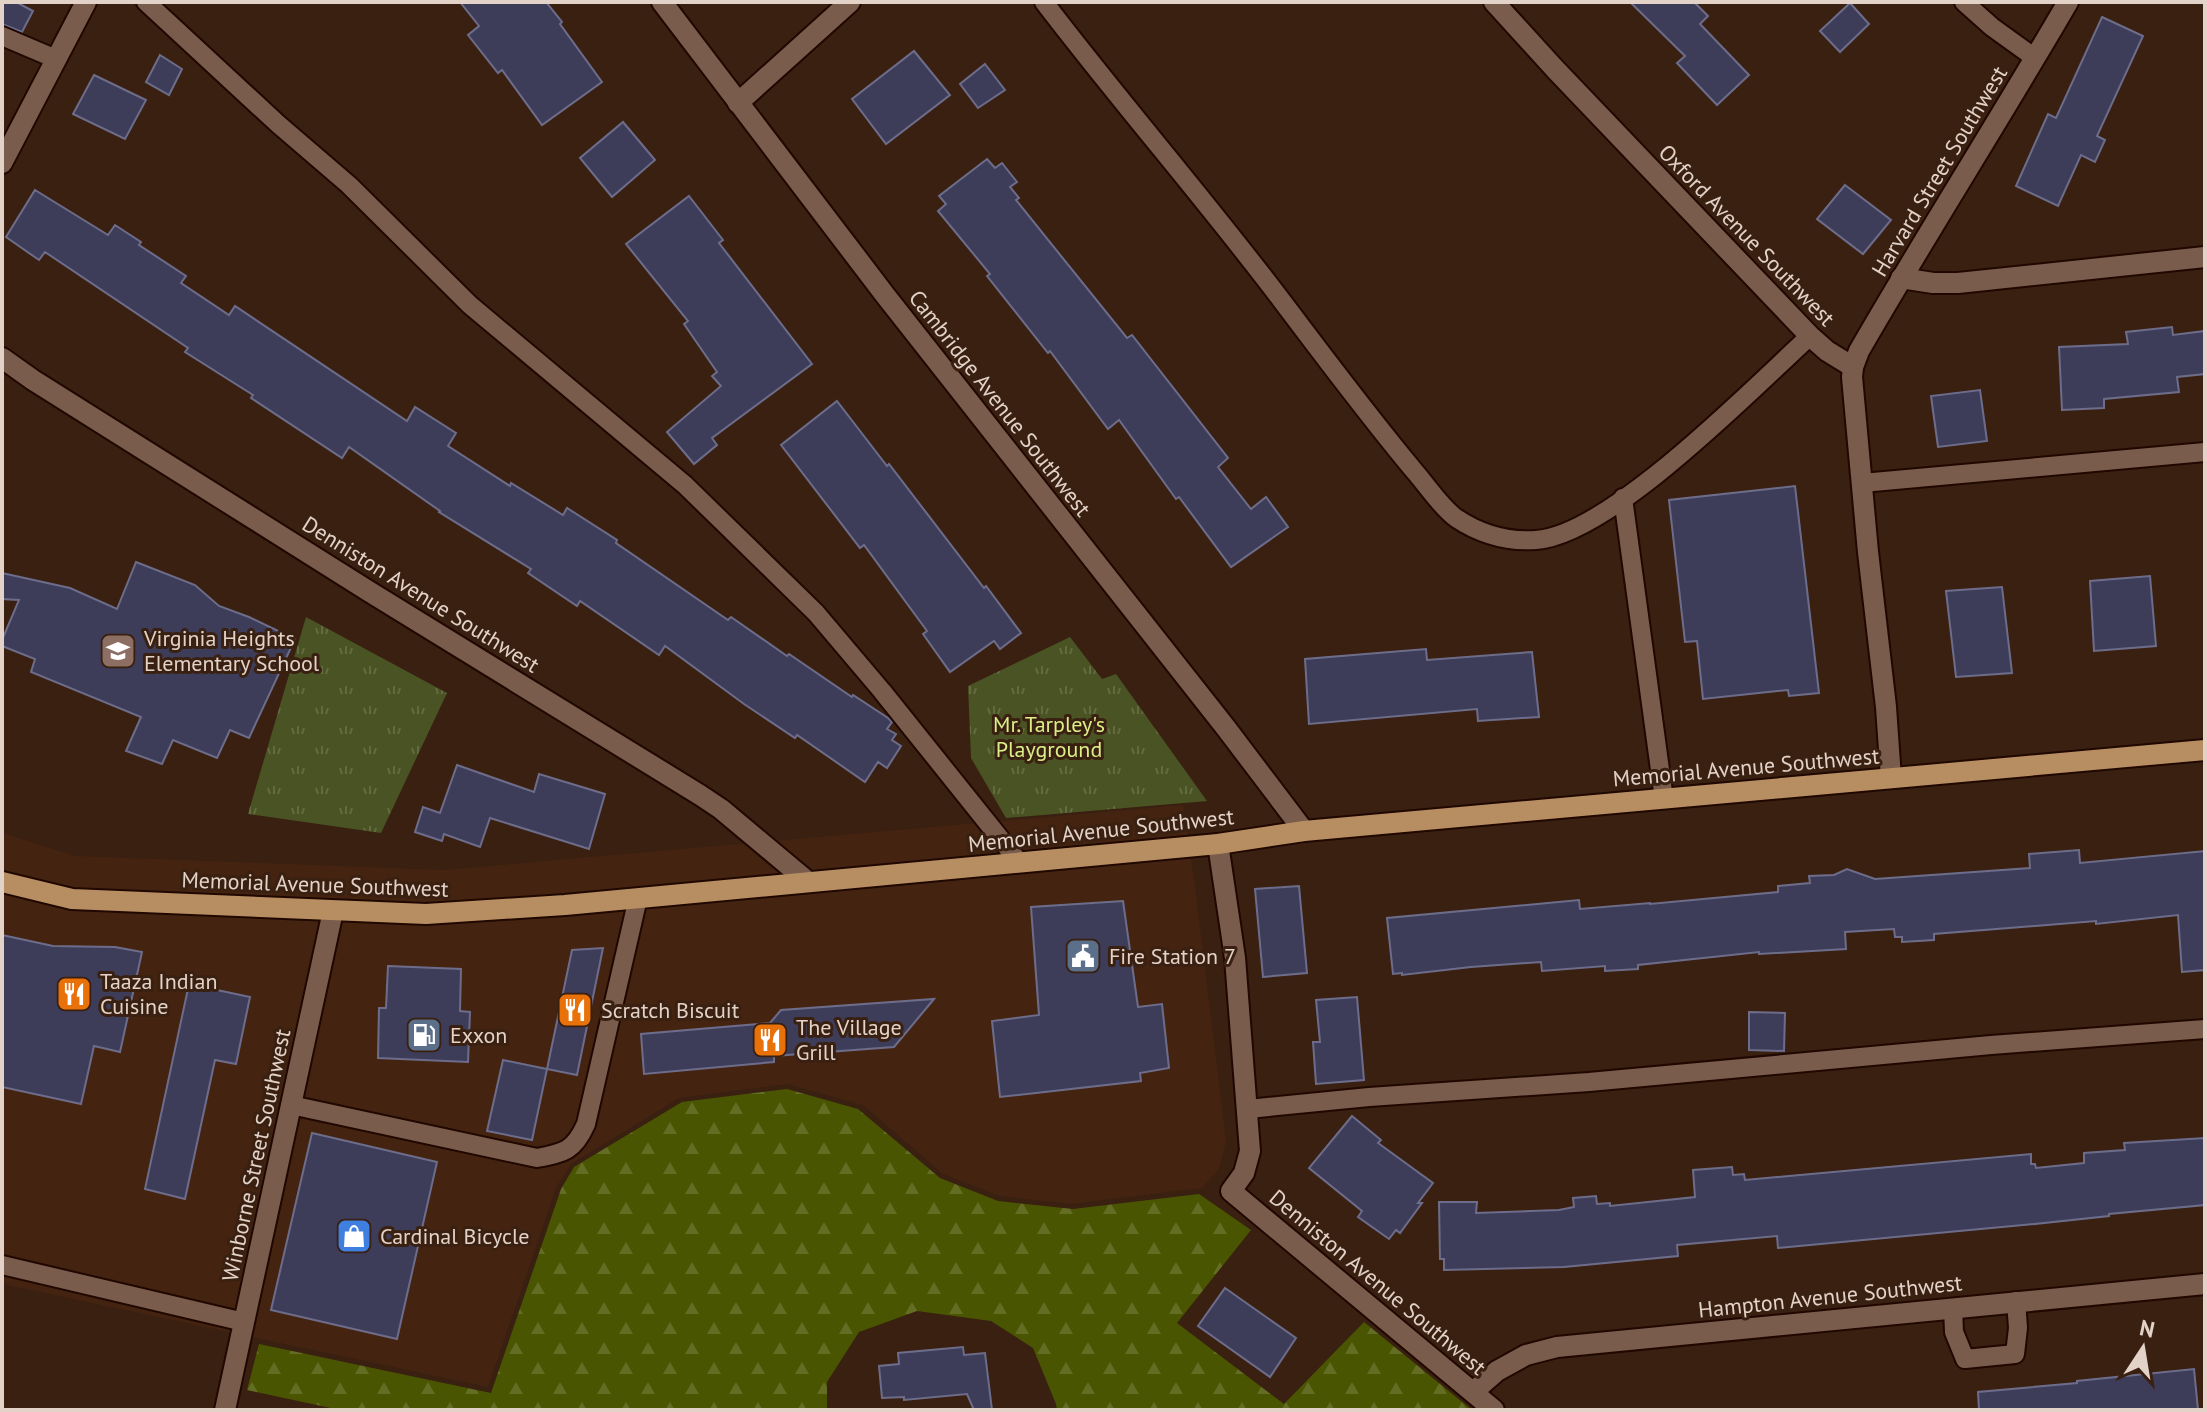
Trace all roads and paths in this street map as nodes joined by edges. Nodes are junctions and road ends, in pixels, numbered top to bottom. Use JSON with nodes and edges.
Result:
{"nodes":[{"id":1,"x":86,"y":2,"type":"edge"},
{"id":2,"x":146,"y":2,"type":"edge"},
{"id":3,"x":662,"y":2,"type":"edge"},
{"id":4,"x":850,"y":2,"type":"edge"},
{"id":5,"x":1044,"y":2,"type":"edge"},
{"id":6,"x":1494,"y":2,"type":"edge"},
{"id":7,"x":1964,"y":2,"type":"edge"},
{"id":8,"x":2068,"y":2,"type":"edge"},
{"id":9,"x":2,"y":36,"type":"edge"},
{"id":10,"x":2035,"y":58,"type":"junction"},
{"id":11,"x":56,"y":59,"type":"junction"},
{"id":12,"x":738,"y":103,"type":"junction"},
{"id":13,"x":2,"y":163,"type":"edge"},
{"id":14,"x":2205,"y":257,"type":"edge"},
{"id":15,"x":1901,"y":278,"type":"junction"},
{"id":16,"x":1810,"y":336,"type":"junction"},
{"id":17,"x":2,"y":358,"type":"edge"},
{"id":18,"x":1853,"y":367,"type":"junction"},
{"id":19,"x":2205,"y":452,"type":"edge"},
{"id":20,"x":1862,"y":483,"type":"junction"},
{"id":21,"x":1623,"y":498,"type":"junction"},
{"id":22,"x":2205,"y":750,"type":"edge"},
{"id":23,"x":1891,"y":778,"type":"junction"},
{"id":24,"x":1664,"y":799,"type":"junction"},
{"id":25,"x":1304,"y":831,"type":"junction"},
{"id":26,"x":1218,"y":844,"type":"junction"},
{"id":27,"x":1019,"y":862,"type":"junction"},
{"id":28,"x":807,"y":881,"type":"junction"},
{"id":29,"x":2,"y":882,"type":"edge"},
{"id":30,"x":638,"y":898,"type":"junction"},
{"id":31,"x":333,"y":911,"type":"junction"},
{"id":32,"x":2205,"y":1029,"type":"edge"},
{"id":33,"x":291,"y":1105,"type":"junction"},
{"id":34,"x":1248,"y":1109,"type":"junction"},
{"id":35,"x":2,"y":1265,"type":"edge"},
{"id":36,"x":2205,"y":1284,"type":"edge"},
{"id":37,"x":2016,"y":1301,"type":"junction"},
{"id":38,"x":1953,"y":1308,"type":"junction"},
{"id":39,"x":244,"y":1322,"type":"junction"},
{"id":40,"x":1473,"y":1392,"type":"junction"},
{"id":41,"x":225,"y":1410,"type":"edge"},
{"id":42,"x":1494,"y":1410,"type":"edge"}],
"edges":[{"from":1,"to":11,"type":"street"},
{"from":2,"to":27,"type":"lane"},
{"from":3,"to":12,"type":"street","name":"Cambridge Avenue Southwest"},
{"from":4,"to":12,"type":"street"},
{"from":5,"to":21,"type":"lane"},
{"from":6,"to":16,"type":"street","name":"Oxford Avenue Southwest"},
{"from":7,"to":10,"type":"lane"},
{"from":8,"to":10,"type":"street","name":"Harvard Street Southwest"},
{"from":9,"to":11,"type":"lane"},
{"from":10,"to":15,"type":"street","name":"Harvard Street Southwest"},
{"from":11,"to":13,"type":"street"},
{"from":12,"to":25,"type":"street","name":"Cambridge Avenue Southwest"},
{"from":14,"to":15,"type":"street"},
{"from":15,"to":18,"type":"street","name":"Harvard Street Southwest"},
{"from":16,"to":18,"type":"street","name":"Oxford Avenue Southwest"},
{"from":16,"to":21,"type":"lane"},
{"from":17,"to":28,"type":"street","name":"Denniston Avenue Southwest"},
{"from":18,"to":20,"type":"street"},
{"from":19,"to":20,"type":"lane"},
{"from":20,"to":23,"type":"street"},
{"from":21,"to":24,"type":"lane"},
{"from":22,"to":23,"type":"main road","name":"Memorial Avenue Southwest"},
{"from":23,"to":24,"type":"main road","name":"Memorial Avenue Southwest"},
{"from":24,"to":25,"type":"main road","name":"Memorial Avenue Southwest"},
{"from":25,"to":26,"type":"main road","name":"Memorial Avenue Southwest"},
{"from":26,"to":27,"type":"main road","name":"Memorial Avenue Southwest"},
{"from":26,"to":34,"type":"street"},
{"from":27,"to":28,"type":"main road","name":"Memorial Avenue Southwest"},
{"from":28,"to":30,"type":"main road","name":"Memorial Avenue Southwest"},
{"from":29,"to":31,"type":"main road","name":"Memorial Avenue Southwest"},
{"from":30,"to":31,"type":"main road","name":"Memorial Avenue Southwest"},
{"from":30,"to":33,"type":"lane"},
{"from":31,"to":33,"type":"street","name":"Winborne Street Southwest"},
{"from":32,"to":34,"type":"lane"},
{"from":33,"to":39,"type":"street","name":"Winborne Street Southwest"},
{"from":34,"to":40,"type":"street","name":"Denniston Avenue Southwest"},
{"from":35,"to":39,"type":"lane"},
{"from":36,"to":37,"type":"street","name":"Hampton Avenue Southwest"},
{"from":37,"to":38,"type":"street","name":"Hampton Avenue Southwest"},
{"from":37,"to":38,"type":"lane"},
{"from":38,"to":40,"type":"street","name":"Hampton Avenue Southwest"},
{"from":39,"to":41,"type":"street","name":"Winborne Street Southwest"},
{"from":40,"to":42,"type":"street","name":"Denniston Avenue Southwest"}]}
